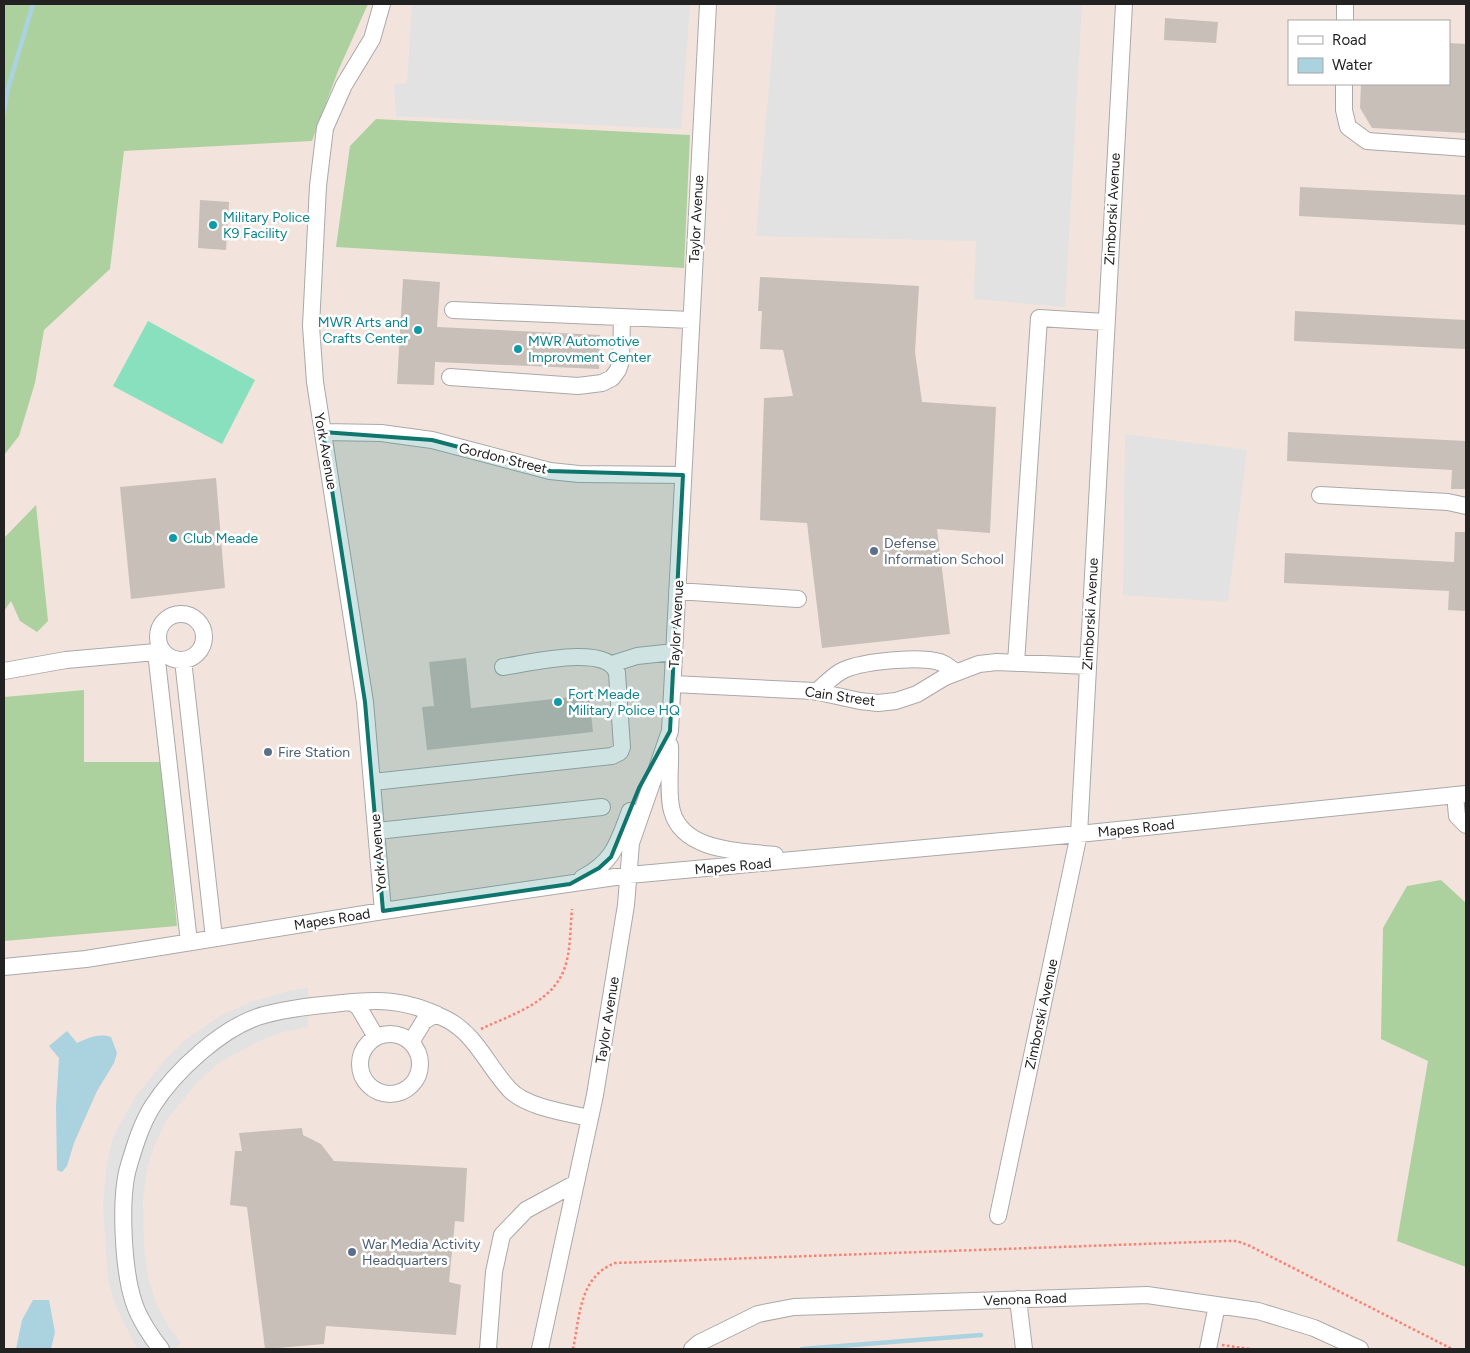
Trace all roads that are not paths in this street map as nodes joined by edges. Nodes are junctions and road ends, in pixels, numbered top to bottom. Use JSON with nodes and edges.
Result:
{"nodes":[{"id":1,"x":382,"y":4,"type":"edge"},
{"id":2,"x":708,"y":4,"type":"edge"},
{"id":3,"x":1124,"y":4,"type":"edge"},
{"id":4,"x":1345,"y":4,"type":"edge"},
{"id":5,"x":1345,"y":20,"type":"edge"},
{"id":6,"x":1344,"y":85,"type":"edge"},
{"id":7,"x":1466,"y":148,"type":"edge"},
{"id":8,"x":453,"y":310,"type":"dead end"},
{"id":9,"x":622,"y":317,"type":"junction"},
{"id":10,"x":691,"y":320,"type":"junction"},
{"id":11,"x":1105,"y":322,"type":"junction"},
{"id":12,"x":450,"y":377,"type":"dead end"},
{"id":13,"x":323,"y":432,"type":"junction"},
{"id":14,"x":683,"y":475,"type":"junction"},
{"id":15,"x":1320,"y":495,"type":"dead end"},
{"id":16,"x":1466,"y":506,"type":"edge"},
{"id":17,"x":677,"y":591,"type":"junction"},
{"id":18,"x":798,"y":599,"type":"dead end"},
{"id":19,"x":158,"y":651,"type":"junction"},
{"id":20,"x":674,"y":652,"type":"junction"},
{"id":21,"x":183,"y":660,"type":"junction"},
{"id":22,"x":1016,"y":663,"type":"junction"},
{"id":23,"x":612,"y":664,"type":"junction"},
{"id":24,"x":1088,"y":666,"type":"junction"},
{"id":25,"x":503,"y":668,"type":"dead end"},
{"id":26,"x":4,"y":671,"type":"edge"},
{"id":27,"x":955,"y":672,"type":"junction"},
{"id":28,"x":673,"y":684,"type":"junction"},
{"id":29,"x":816,"y":692,"type":"junction"},
{"id":30,"x":670,"y":731,"type":"junction"},
{"id":31,"x":372,"y":782,"type":"junction"},
{"id":32,"x":1460,"y":794,"type":"edge"},
{"id":33,"x":602,"y":807,"type":"dead end"},
{"id":34,"x":1466,"y":825,"type":"edge"},
{"id":35,"x":376,"y":831,"type":"junction"},
{"id":36,"x":1079,"y":834,"type":"junction"},
{"id":37,"x":811,"y":858,"type":"junction"},
{"id":38,"x":629,"y":875,"type":"junction"},
{"id":39,"x":570,"y":884,"type":"junction"},
{"id":40,"x":383,"y":911,"type":"junction"},
{"id":41,"x":214,"y":938,"type":"junction"},
{"id":42,"x":189,"y":942,"type":"junction"},
{"id":43,"x":4,"y":967,"type":"edge"},
{"id":44,"x":352,"y":1002,"type":"junction"},
{"id":45,"x":436,"y":1014,"type":"junction"},
{"id":46,"x":376,"y":1037,"type":"junction"},
{"id":47,"x":411,"y":1042,"type":"junction"},
{"id":48,"x":590,"y":1118,"type":"junction"},
{"id":49,"x":576,"y":1183,"type":"junction"},
{"id":50,"x":998,"y":1216,"type":"dead end"},
{"id":51,"x":1018,"y":1300,"type":"junction"},
{"id":52,"x":1217,"y":1305,"type":"junction"},
{"id":53,"x":1209,"y":1346,"type":"edge"},
{"id":54,"x":162,"y":1349,"type":"edge"},
{"id":55,"x":488,"y":1349,"type":"edge"},
{"id":56,"x":540,"y":1349,"type":"edge"},
{"id":57,"x":692,"y":1349,"type":"edge"},
{"id":58,"x":1024,"y":1349,"type":"edge"},
{"id":59,"x":1360,"y":1349,"type":"edge"}],
"edges":[{"from":1,"to":13,"type":"street","name":"York Avenue"},
{"from":2,"to":10,"type":"street","name":"Taylor Avenue"},
{"from":3,"to":11,"type":"street","name":"Zimborski Avenue"},
{"from":4,"to":5,"type":"street"},
{"from":6,"to":7,"type":"street"},
{"from":8,"to":9,"type":"street"},
{"from":9,"to":10,"type":"street"},
{"from":9,"to":12,"type":"street"},
{"from":10,"to":14,"type":"street","name":"Taylor Avenue"},
{"from":11,"to":22,"type":"street"},
{"from":11,"to":24,"type":"street","name":"Zimborski Avenue"},
{"from":13,"to":14,"type":"street","name":"Gordon Street"},
{"from":13,"to":31,"type":"street","name":"York Avenue"},
{"from":14,"to":17,"type":"street","name":"Taylor Avenue"},
{"from":15,"to":16,"type":"street"},
{"from":17,"to":18,"type":"street"},
{"from":17,"to":20,"type":"street","name":"Taylor Avenue"},
{"from":19,"to":21,"type":"street"},
{"from":19,"to":21,"type":"street"},
{"from":19,"to":26,"type":"street"},
{"from":19,"to":42,"type":"street"},
{"from":20,"to":23,"type":"street"},
{"from":20,"to":28,"type":"street","name":"Taylor Avenue"},
{"from":21,"to":41,"type":"street"},
{"from":22,"to":24,"type":"street","name":"Cain Street"},
{"from":22,"to":27,"type":"street","name":"Cain Street"},
{"from":23,"to":25,"type":"street"},
{"from":23,"to":31,"type":"street"},
{"from":24,"to":36,"type":"street","name":"Zimborski Avenue"},
{"from":27,"to":29,"type":"street","name":"Cain Street"},
{"from":27,"to":29,"type":"street"},
{"from":28,"to":29,"type":"street","name":"Cain Street"},
{"from":28,"to":30,"type":"street","name":"Taylor Avenue"},
{"from":30,"to":37,"type":"street"},
{"from":30,"to":38,"type":"street","name":"Taylor Avenue"},
{"from":30,"to":39,"type":"street"},
{"from":31,"to":35,"type":"street","name":"York Avenue"},
{"from":32,"to":34,"type":"street"},
{"from":32,"to":36,"type":"street","name":"Mapes Road"},
{"from":33,"to":35,"type":"street"},
{"from":35,"to":40,"type":"street","name":"York Avenue"},
{"from":36,"to":37,"type":"street","name":"Mapes Road"},
{"from":36,"to":50,"type":"street","name":"Zimborski Avenue"},
{"from":37,"to":38,"type":"street","name":"Mapes Road"},
{"from":38,"to":39,"type":"street","name":"Mapes Road"},
{"from":38,"to":48,"type":"street","name":"Taylor Avenue"},
{"from":39,"to":40,"type":"street","name":"Mapes Road"},
{"from":40,"to":41,"type":"street","name":"Mapes Road"},
{"from":41,"to":42,"type":"street","name":"Mapes Road"},
{"from":42,"to":43,"type":"street","name":"Mapes Road"},
{"from":44,"to":45,"type":"street"},
{"from":44,"to":46,"type":"street"},
{"from":44,"to":54,"type":"street"},
{"from":45,"to":47,"type":"street"},
{"from":45,"to":48,"type":"street"},
{"from":46,"to":47,"type":"street"},
{"from":46,"to":47,"type":"street"},
{"from":48,"to":49,"type":"street","name":"Taylor Avenue"},
{"from":49,"to":55,"type":"street"},
{"from":49,"to":56,"type":"street","name":"Taylor Avenue"},
{"from":51,"to":52,"type":"street","name":"Venona Road"},
{"from":51,"to":57,"type":"street","name":"Venona Road"},
{"from":51,"to":58,"type":"street"},
{"from":52,"to":53,"type":"street"},
{"from":52,"to":59,"type":"street","name":"Venona Road"}]}
